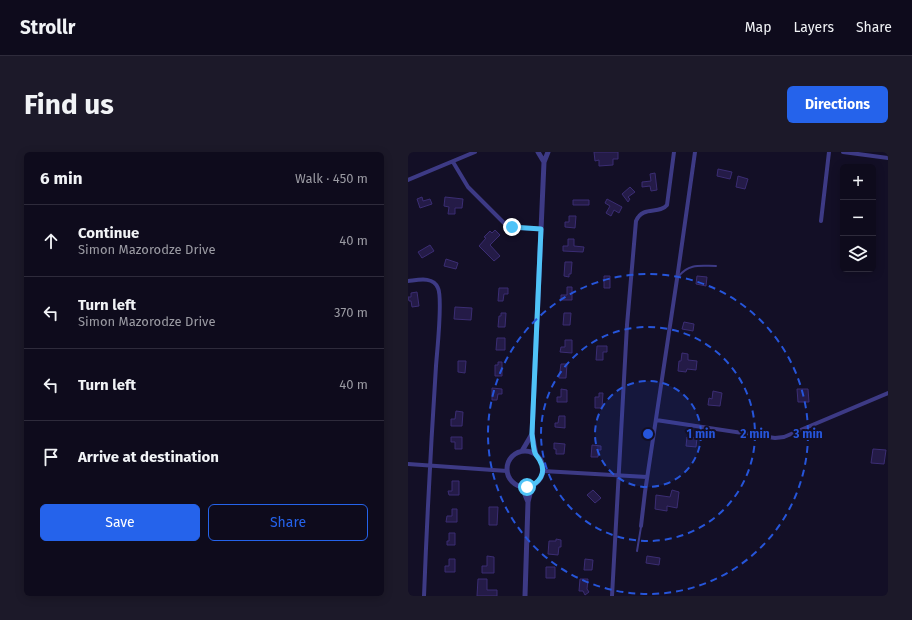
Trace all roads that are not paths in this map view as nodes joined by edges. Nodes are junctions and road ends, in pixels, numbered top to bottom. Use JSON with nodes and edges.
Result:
{"nodes":[{"id":1,"x":475,"y":152,"type":"edge"},
{"id":2,"x":538,"y":152,"type":"edge"},
{"id":3,"x":548,"y":152,"type":"edge"},
{"id":4,"x":674,"y":152,"type":"edge"},
{"id":5,"x":695,"y":152,"type":"edge"},
{"id":6,"x":829,"y":152,"type":"edge"},
{"id":7,"x":843,"y":152,"type":"edge"},
{"id":8,"x":888,"y":158,"type":"edge"},
{"id":9,"x":453,"y":162,"type":"junction"},
{"id":10,"x":544,"y":162,"type":"junction"},
{"id":11,"x":408,"y":180,"type":"edge"},
{"id":12,"x":821,"y":221,"type":"dead end"},
{"id":13,"x":541,"y":229,"type":"junction"},
{"id":14,"x":716,"y":266,"type":"dead end"},
{"id":15,"x":677,"y":279,"type":"junction"},
{"id":16,"x":408,"y":281,"type":"edge"},
{"id":17,"x":888,"y":393,"type":"edge"},
{"id":18,"x":656,"y":420,"type":"junction"},
{"id":19,"x":532,"y":434,"type":"junction"},
{"id":20,"x":522,"y":451,"type":"junction"},
{"id":21,"x":536,"y":455,"type":"junction"},
{"id":22,"x":408,"y":464,"type":"edge"},
{"id":23,"x":430,"y":465,"type":"junction"},
{"id":24,"x":506,"y":471,"type":"junction"},
{"id":25,"x":543,"y":471,"type":"junction"},
{"id":26,"x":618,"y":476,"type":"junction"},
{"id":27,"x":647,"y":477,"type":"junction"},
{"id":28,"x":532,"y":486,"type":"junction"},
{"id":29,"x":522,"y":487,"type":"junction"},
{"id":30,"x":528,"y":502,"type":"junction"},
{"id":31,"x":641,"y":526,"type":"joint"},
{"id":32,"x":637,"y":551,"type":"dead end"},
{"id":33,"x":424,"y":596,"type":"edge"},
{"id":34,"x":525,"y":596,"type":"edge"},
{"id":35,"x":612,"y":596,"type":"edge"}],
"edges":[{"from":1,"to":9,"type":"street"},
{"from":2,"to":10,"type":"street"},
{"from":3,"to":10,"type":"street"},
{"from":4,"to":26,"type":"street"},
{"from":5,"to":15,"type":"street"},
{"from":6,"to":12,"type":"street"},
{"from":7,"to":8,"type":"street"},
{"from":9,"to":11,"type":"street"},
{"from":9,"to":13,"type":"street"},
{"from":10,"to":13,"type":"street"},
{"from":13,"to":19,"type":"street"},
{"from":14,"to":15,"type":"lane"},
{"from":15,"to":18,"type":"street"},
{"from":16,"to":23,"type":"street"},
{"from":17,"to":18,"type":"street"},
{"from":18,"to":27,"type":"street"},
{"from":19,"to":20,"type":"street"},
{"from":19,"to":21,"type":"street"},
{"from":20,"to":21,"type":"street"},
{"from":20,"to":24,"type":"street"},
{"from":21,"to":25,"type":"street"},
{"from":22,"to":23,"type":"street"},
{"from":23,"to":24,"type":"street"},
{"from":23,"to":33,"type":"street"},
{"from":24,"to":29,"type":"street"},
{"from":25,"to":26,"type":"street"},
{"from":25,"to":28,"type":"street"},
{"from":26,"to":27,"type":"street"},
{"from":26,"to":35,"type":"street"},
{"from":27,"to":31,"type":"street"},
{"from":28,"to":29,"type":"street"},
{"from":28,"to":30,"type":"street"},
{"from":29,"to":30,"type":"street"},
{"from":30,"to":34,"type":"street"},
{"from":31,"to":32,"type":"lane"}]}
